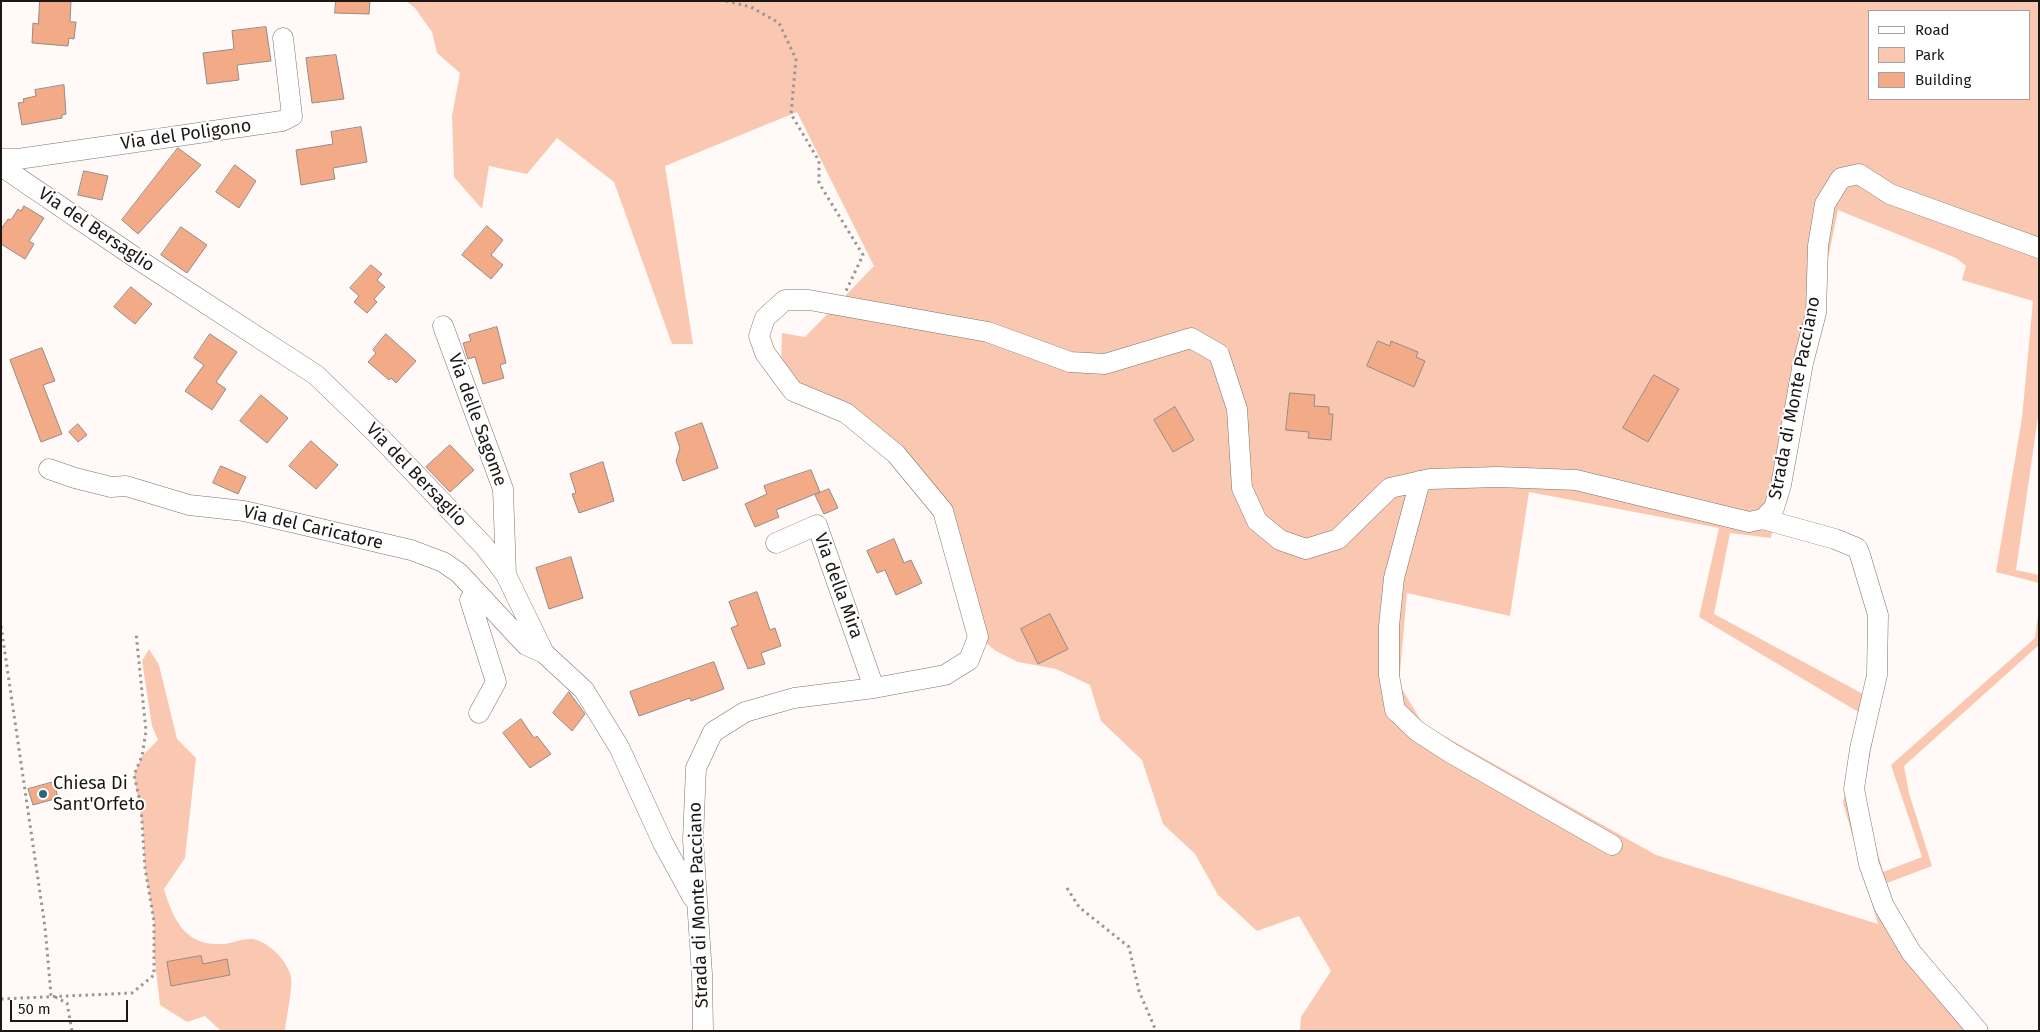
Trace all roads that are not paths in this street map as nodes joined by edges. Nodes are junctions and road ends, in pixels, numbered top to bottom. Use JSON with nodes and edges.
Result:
{"nodes":[{"id":1,"x":283,"y":38,"type":"dead end"},
{"id":2,"x":1,"y":159,"type":"edge"},
{"id":3,"x":1,"y":166,"type":"edge"},
{"id":4,"x":2039,"y":248,"type":"edge"},
{"id":5,"x":443,"y":326,"type":"dead end"},
{"id":6,"x":48,"y":469,"type":"dead end"},
{"id":7,"x":1420,"y":481,"type":"junction"},
{"id":8,"x":1764,"y":519,"type":"junction"},
{"id":9,"x":776,"y":543,"type":"dead end"},
{"id":10,"x":506,"y":575,"type":"junction"},
{"id":11,"x":475,"y":591,"type":"junction"},
{"id":12,"x":544,"y":654,"type":"junction"},
{"id":13,"x":874,"y":688,"type":"junction"},
{"id":14,"x":479,"y":713,"type":"dead end"},
{"id":15,"x":1612,"y":845,"type":"dead end"},
{"id":16,"x":696,"y":905,"type":"junction"},
{"id":17,"x":703,"y":1031,"type":"edge"},
{"id":18,"x":1978,"y":1031,"type":"edge"}],
"edges":[{"from":1,"to":2,"type":"street","name":"Via del Poligono"},
{"from":3,"to":10,"type":"street","name":"Via del Bersaglio"},
{"from":4,"to":8,"type":"street","name":"Strada di Monte Pacciano"},
{"from":5,"to":10,"type":"street","name":"Via delle Sagome"},
{"from":6,"to":11,"type":"street","name":"Via del Caricatore"},
{"from":7,"to":8,"type":"street","name":"Strada di Monte Pacciano"},
{"from":7,"to":13,"type":"street","name":"Strada di Monte Pacciano"},
{"from":7,"to":15,"type":"street"},
{"from":8,"to":18,"type":"street"},
{"from":9,"to":13,"type":"street","name":"Via della Mira"},
{"from":10,"to":12,"type":"street","name":"Via del Bersaglio"},
{"from":11,"to":12,"type":"street","name":"Via del Caricatore"},
{"from":11,"to":14,"type":"street"},
{"from":12,"to":16,"type":"street","name":"Via del Bersaglio"},
{"from":13,"to":16,"type":"street","name":"Strada di Monte Pacciano"},
{"from":16,"to":17,"type":"street","name":"Strada di Monte Pacciano"}]}
